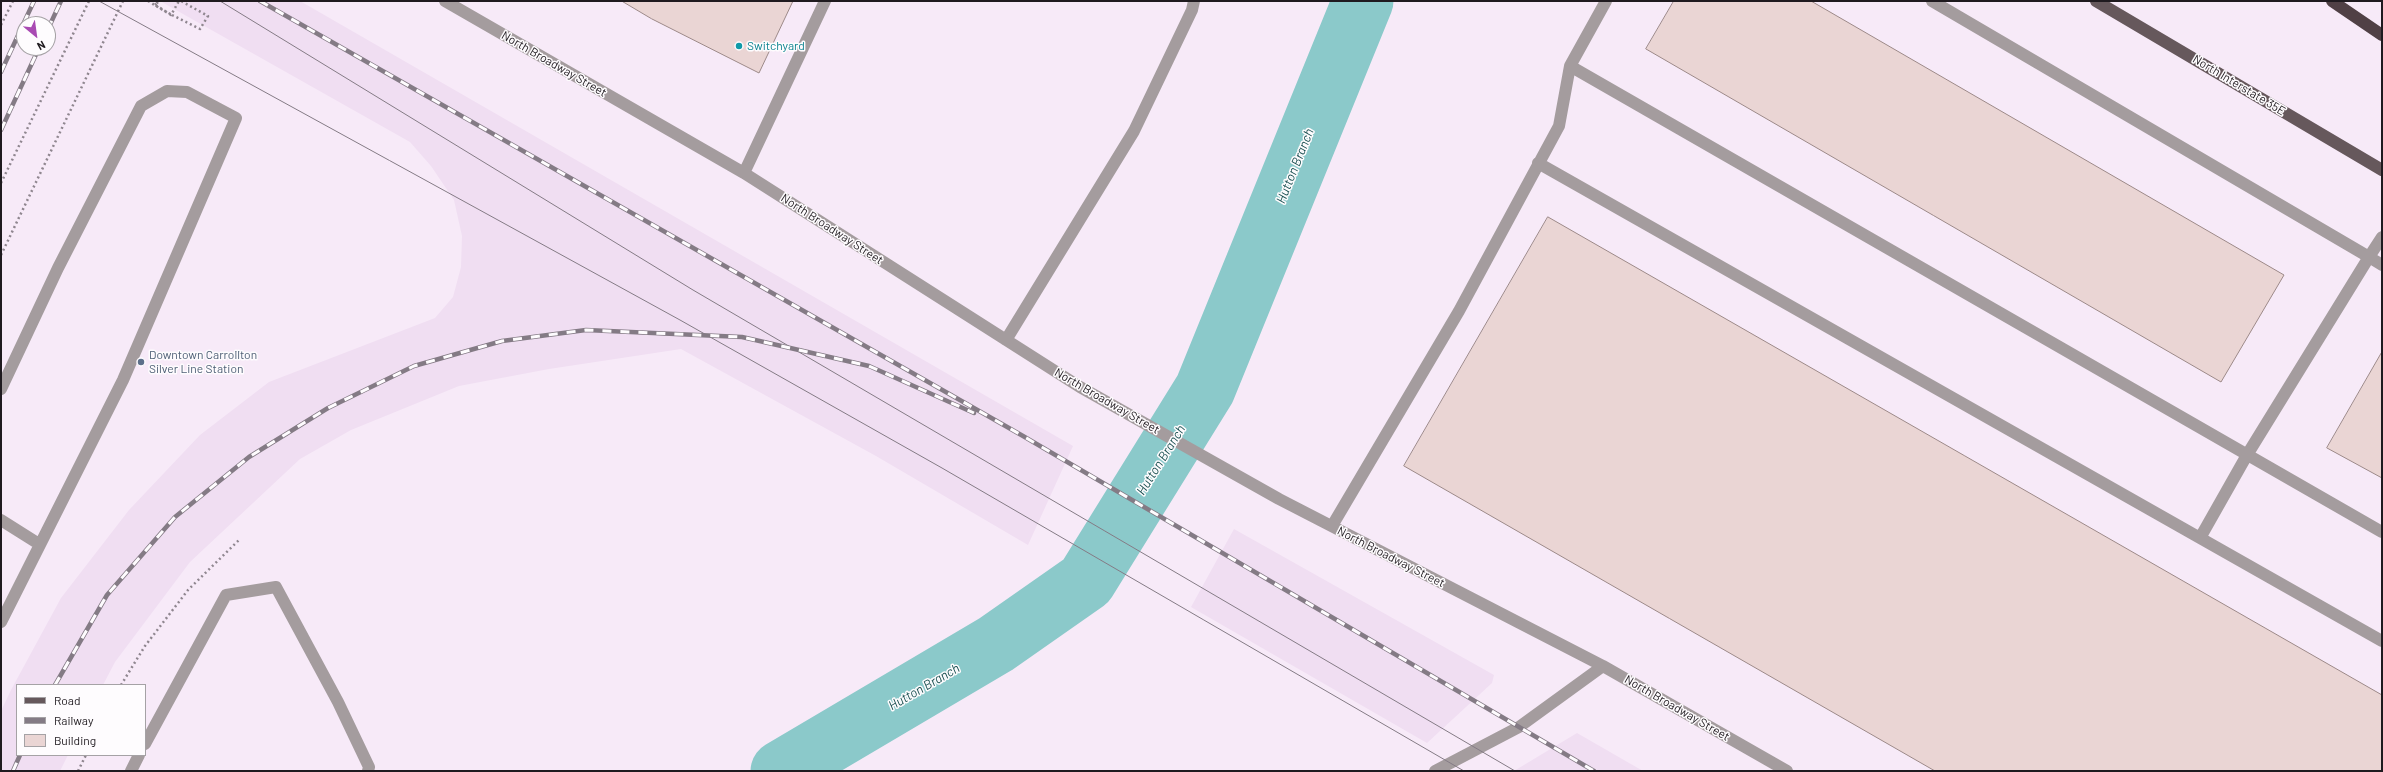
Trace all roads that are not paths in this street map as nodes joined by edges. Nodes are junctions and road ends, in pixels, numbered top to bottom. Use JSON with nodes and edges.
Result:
{"nodes":[{"id":1,"x":445,"y":1,"type":"edge"},
{"id":2,"x":824,"y":1,"type":"edge"},
{"id":3,"x":1194,"y":1,"type":"edge"},
{"id":4,"x":1606,"y":1,"type":"edge"},
{"id":5,"x":1932,"y":1,"type":"edge"},
{"id":6,"x":2096,"y":1,"type":"edge"},
{"id":7,"x":2332,"y":1,"type":"edge"},
{"id":8,"x":2382,"y":35,"type":"edge"},
{"id":9,"x":1570,"y":66,"type":"junction"},
{"id":10,"x":1538,"y":163,"type":"junction"},
{"id":11,"x":2382,"y":170,"type":"edge"},
{"id":12,"x":744,"y":173,"type":"junction"},
{"id":13,"x":2382,"y":237,"type":"edge"},
{"id":14,"x":2369,"y":257,"type":"junction"},
{"id":15,"x":2382,"y":265,"type":"edge"},
{"id":16,"x":1006,"y":340,"type":"junction"},
{"id":17,"x":1,"y":389,"type":"edge"},
{"id":18,"x":2247,"y":455,"type":"junction"},
{"id":19,"x":1,"y":520,"type":"edge"},
{"id":20,"x":1332,"y":526,"type":"junction"},
{"id":21,"x":2382,"y":532,"type":"edge"},
{"id":22,"x":2200,"y":538,"type":"junction"},
{"id":23,"x":39,"y":544,"type":"junction"},
{"id":24,"x":1,"y":622,"type":"edge"},
{"id":25,"x":2382,"y":641,"type":"edge"},
{"id":26,"x":1603,"y":666,"type":"junction"},
{"id":27,"x":146,"y":742,"type":"edge"},
{"id":28,"x":138,"y":756,"type":"edge"},
{"id":29,"x":131,"y":771,"type":"edge"},
{"id":30,"x":368,"y":771,"type":"edge"},
{"id":31,"x":1435,"y":771,"type":"edge"},
{"id":32,"x":1787,"y":771,"type":"edge"}],
"edges":[{"from":1,"to":12,"type":"street","name":"North Broadway Street"},
{"from":2,"to":12,"type":"street"},
{"from":3,"to":16,"type":"street"},
{"from":4,"to":9,"type":"street"},
{"from":5,"to":14,"type":"street"},
{"from":6,"to":11,"type":"main road","name":"North Interstate 35E"},
{"from":7,"to":8,"type":"highway"},
{"from":9,"to":10,"type":"street"},
{"from":9,"to":18,"type":"street"},
{"from":10,"to":20,"type":"street"},
{"from":10,"to":22,"type":"street"},
{"from":12,"to":16,"type":"street","name":"North Broadway Street"},
{"from":13,"to":14,"type":"street"},
{"from":14,"to":15,"type":"street"},
{"from":14,"to":18,"type":"street"},
{"from":16,"to":20,"type":"street","name":"North Broadway Street"},
{"from":17,"to":23,"type":"street"},
{"from":18,"to":21,"type":"street"},
{"from":18,"to":22,"type":"street"},
{"from":19,"to":23,"type":"street"},
{"from":20,"to":26,"type":"street","name":"North Broadway Street"},
{"from":22,"to":25,"type":"street"},
{"from":23,"to":24,"type":"street"},
{"from":26,"to":31,"type":"street"},
{"from":26,"to":32,"type":"street","name":"North Broadway Street"},
{"from":27,"to":30,"type":"street"},
{"from":28,"to":29,"type":"street"}]}
